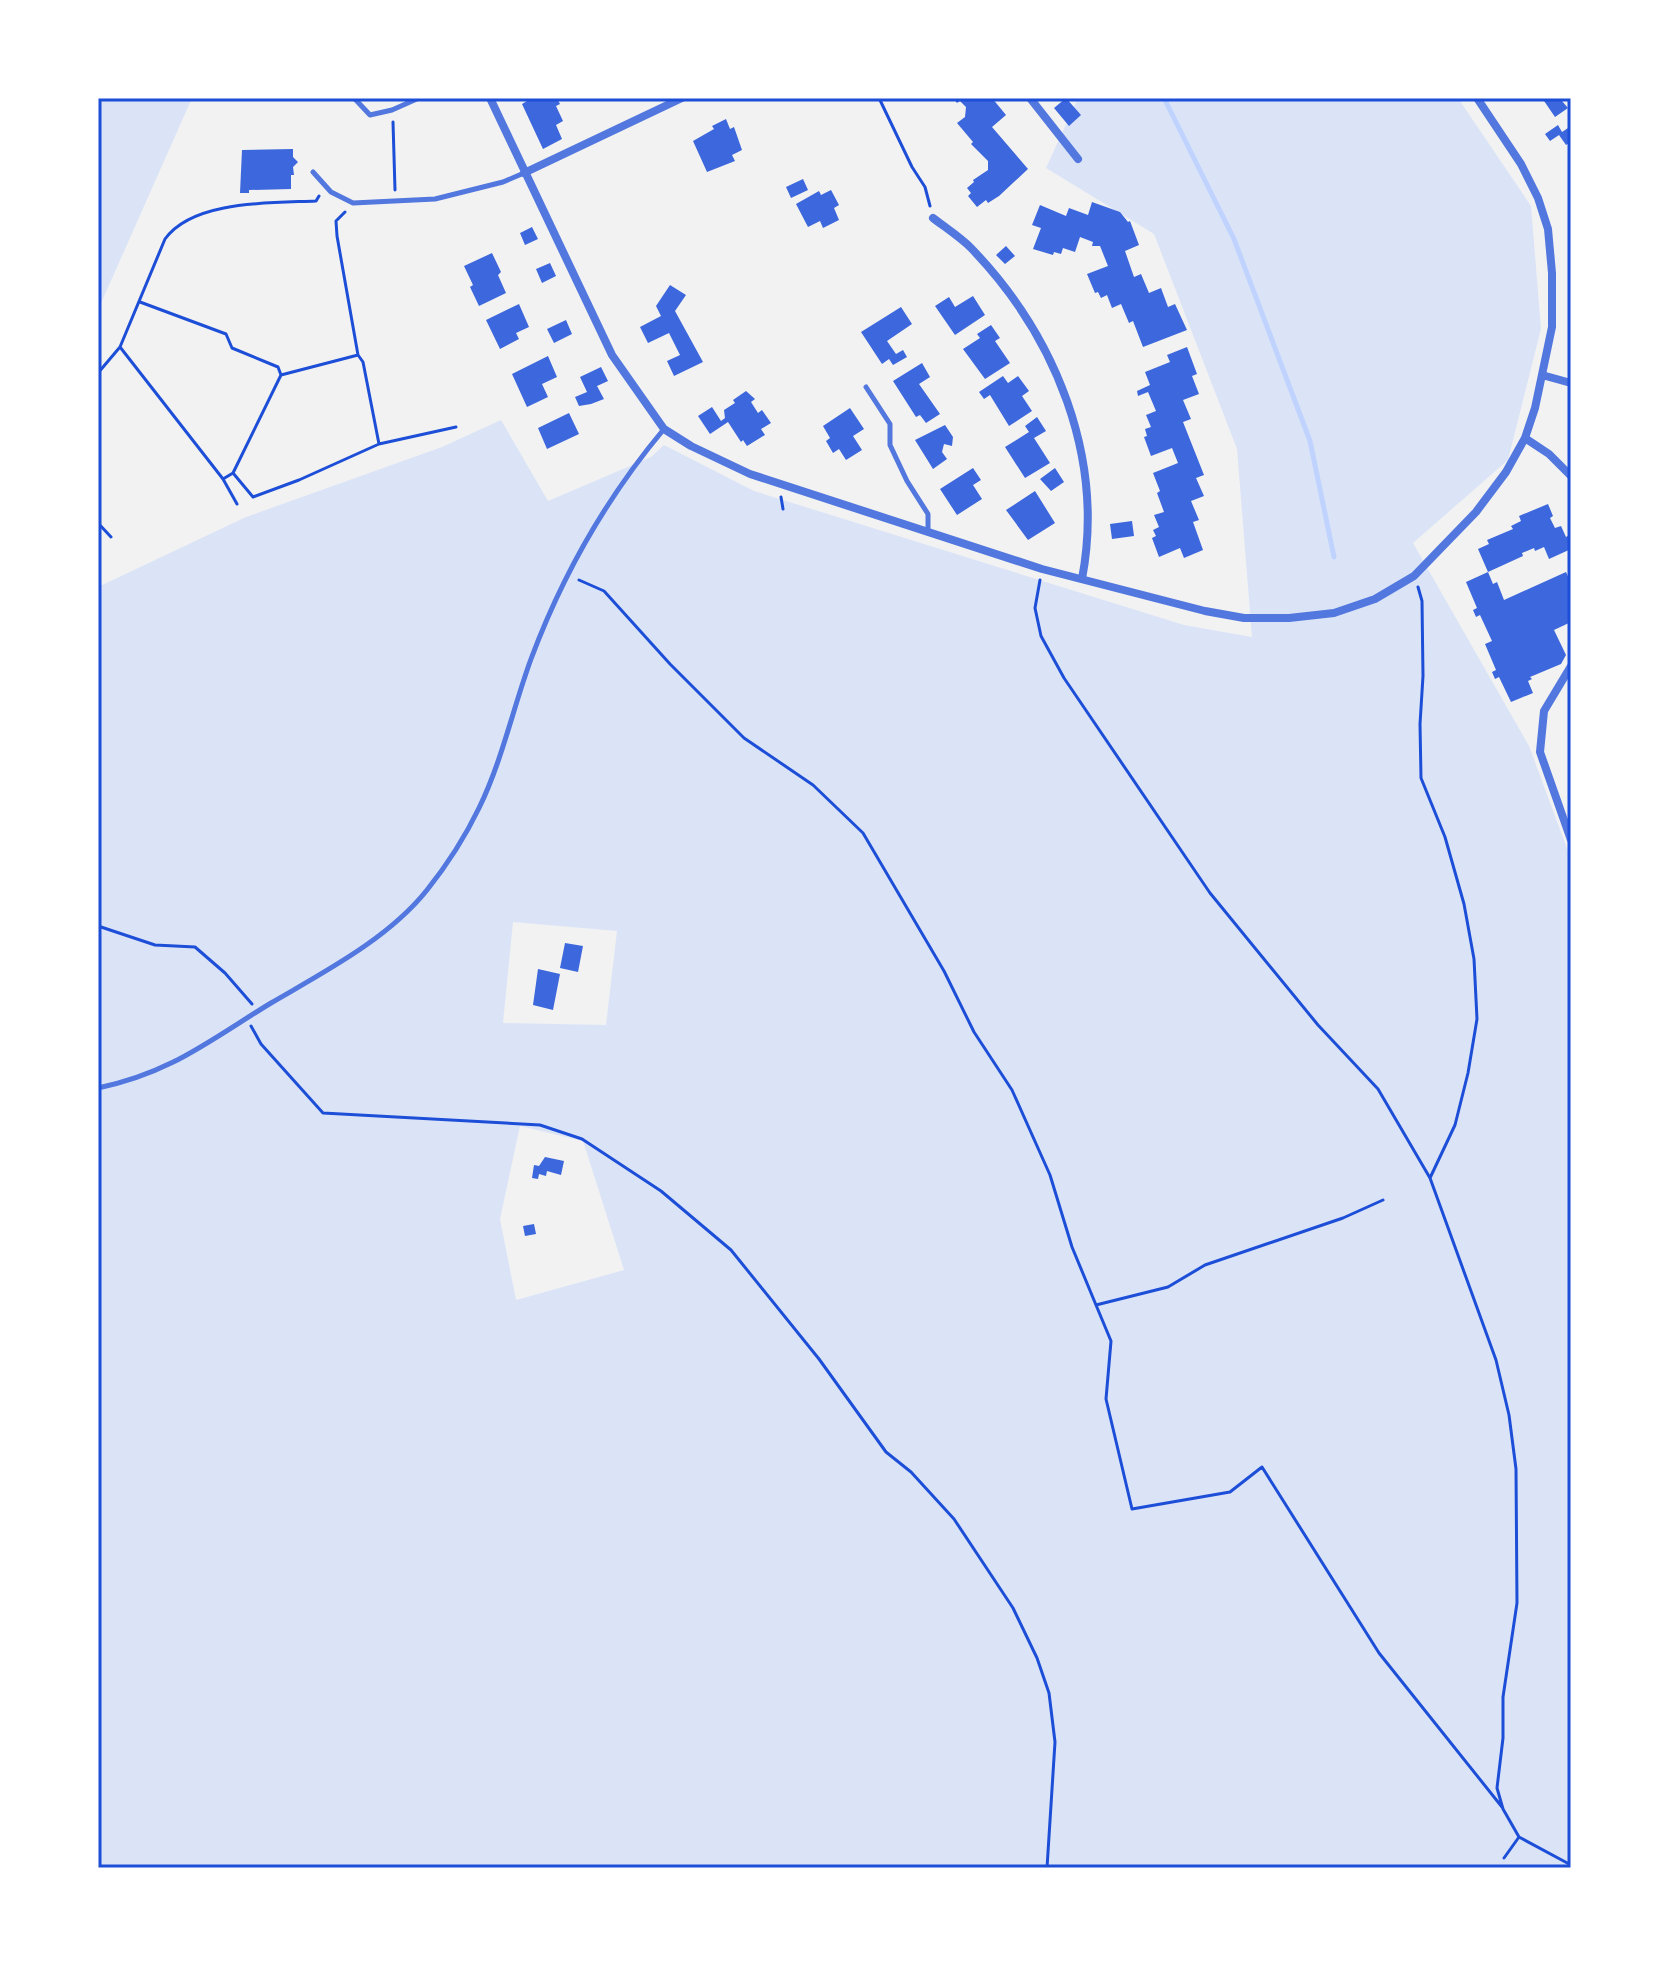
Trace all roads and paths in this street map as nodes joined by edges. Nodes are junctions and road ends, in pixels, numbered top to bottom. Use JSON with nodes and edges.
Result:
{"nodes":[{"id":1,"x":354,"y":98,"type":"edge"},
{"id":2,"x":419,"y":98,"type":"edge"},
{"id":3,"x":490,"y":98,"type":"edge"},
{"id":4,"x":682,"y":98,"type":"edge"},
{"id":5,"x":879,"y":98,"type":"edge"},
{"id":6,"x":1030,"y":98,"type":"edge"},
{"id":7,"x":1477,"y":98,"type":"edge"},
{"id":8,"x":392,"y":110,"type":"junction"},
{"id":9,"x":1078,"y":159,"type":"dead end"},
{"id":10,"x":313,"y":172,"type":"dead end"},
{"id":11,"x":524,"y":173,"type":"junction"},
{"id":12,"x":326,"y":187,"type":"junction"},
{"id":13,"x":395,"y":201,"type":"junction"},
{"id":14,"x":353,"y":203,"type":"junction"},
{"id":15,"x":933,"y":218,"type":"joint"},
{"id":16,"x":140,"y":302,"type":"junction"},
{"id":17,"x":120,"y":347,"type":"junction"},
{"id":18,"x":358,"y":355,"type":"junction"},
{"id":19,"x":98,"y":373,"type":"edge"},
{"id":20,"x":281,"y":375,"type":"junction"},
{"id":21,"x":1542,"y":375,"type":"junction"},
{"id":22,"x":1571,"y":383,"type":"edge"},
{"id":23,"x":866,"y":387,"type":"dead end"},
{"id":24,"x":456,"y":427,"type":"dead end"},
{"id":25,"x":664,"y":429,"type":"junction"},
{"id":26,"x":1525,"y":438,"type":"junction"},
{"id":27,"x":379,"y":444,"type":"junction"},
{"id":28,"x":233,"y":473,"type":"junction"},
{"id":29,"x":1571,"y":476,"type":"edge"},
{"id":30,"x":223,"y":479,"type":"junction"},
{"id":31,"x":237,"y":504,"type":"dead end"},
{"id":32,"x":98,"y":523,"type":"edge"},
{"id":33,"x":928,"y":532,"type":"junction"},
{"id":34,"x":111,"y":537,"type":"dead end"},
{"id":35,"x":1042,"y":569,"type":"junction"},
{"id":36,"x":568,"y":575,"type":"junction"},
{"id":37,"x":1414,"y":576,"type":"junction"},
{"id":38,"x":1082,"y":579,"type":"junction"},
{"id":39,"x":1571,"y":666,"type":"edge"},
{"id":40,"x":1571,"y":840,"type":"edge"},
{"id":41,"x":98,"y":926,"type":"edge"},
{"id":42,"x":258,"y":1011,"type":"junction"},
{"id":43,"x":247,"y":1020,"type":"junction"},
{"id":44,"x":98,"y":1088,"type":"edge"},
{"id":45,"x":1430,"y":1178,"type":"junction"},
{"id":46,"x":1383,"y":1200,"type":"dead end"},
{"id":47,"x":1096,"y":1305,"type":"junction"},
{"id":48,"x":1503,"y":1809,"type":"junction"},
{"id":49,"x":1519,"y":1837,"type":"junction"},
{"id":50,"x":1504,"y":1858,"type":"dead end"},
{"id":51,"x":1571,"y":1865,"type":"edge"},
{"id":52,"x":1047,"y":1868,"type":"edge"}],
"edges":[{"from":1,"to":8,"type":"lane"},
{"from":2,"to":8,"type":"lane"},
{"from":3,"to":11,"type":"street"},
{"from":4,"to":11,"type":"street"},
{"from":5,"to":15,"type":"path"},
{"from":6,"to":9,"type":"street"},
{"from":7,"to":21,"type":"street"},
{"from":8,"to":13,"type":"path"},
{"from":10,"to":12,"type":"lane"},
{"from":11,"to":13,"type":"lane"},
{"from":11,"to":25,"type":"street"},
{"from":12,"to":14,"type":"lane"},
{"from":12,"to":16,"type":"path"},
{"from":13,"to":14,"type":"lane"},
{"from":14,"to":18,"type":"path"},
{"from":15,"to":38,"type":"street"},
{"from":16,"to":17,"type":"path"},
{"from":16,"to":20,"type":"path"},
{"from":17,"to":19,"type":"path"},
{"from":17,"to":30,"type":"path"},
{"from":18,"to":20,"type":"path"},
{"from":18,"to":27,"type":"path"},
{"from":20,"to":28,"type":"path"},
{"from":21,"to":22,"type":"street"},
{"from":21,"to":26,"type":"street"},
{"from":23,"to":33,"type":"lane"},
{"from":24,"to":27,"type":"path"},
{"from":25,"to":33,"type":"street"},
{"from":25,"to":36,"type":"lane"},
{"from":26,"to":29,"type":"street"},
{"from":26,"to":37,"type":"street"},
{"from":27,"to":28,"type":"path"},
{"from":28,"to":30,"type":"path"},
{"from":30,"to":31,"type":"path"},
{"from":32,"to":34,"type":"path"},
{"from":33,"to":35,"type":"street"},
{"from":35,"to":38,"type":"street"},
{"from":35,"to":45,"type":"path"},
{"from":36,"to":42,"type":"lane"},
{"from":36,"to":47,"type":"path"},
{"from":37,"to":38,"type":"street"},
{"from":37,"to":45,"type":"path"},
{"from":39,"to":40,"type":"street"},
{"from":41,"to":42,"type":"path"},
{"from":42,"to":43,"type":"lane"},
{"from":43,"to":44,"type":"lane"},
{"from":43,"to":52,"type":"path"},
{"from":45,"to":48,"type":"path"},
{"from":46,"to":47,"type":"path"},
{"from":47,"to":48,"type":"path"},
{"from":48,"to":49,"type":"path"},
{"from":49,"to":50,"type":"path"},
{"from":49,"to":51,"type":"path"}]}
